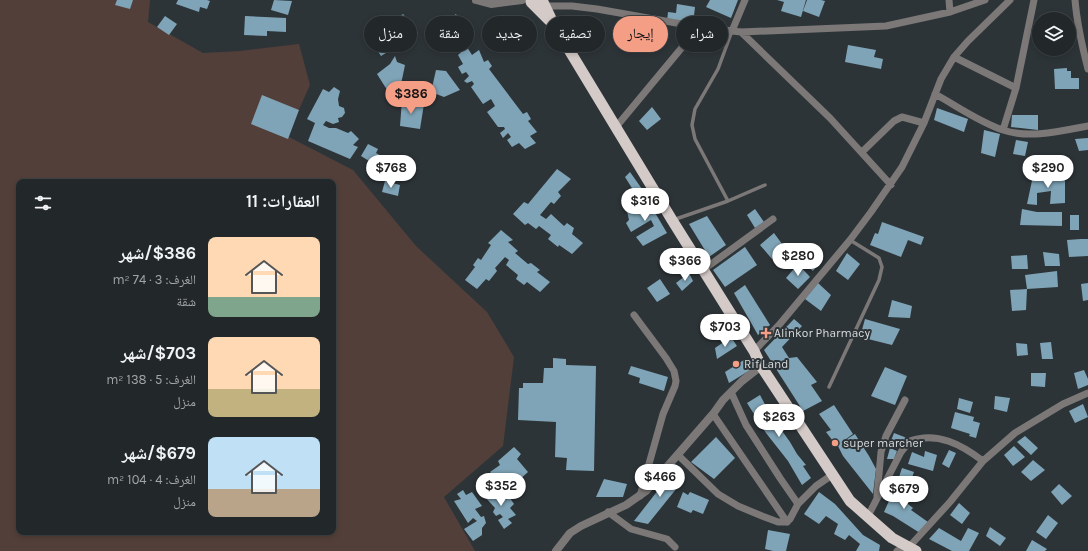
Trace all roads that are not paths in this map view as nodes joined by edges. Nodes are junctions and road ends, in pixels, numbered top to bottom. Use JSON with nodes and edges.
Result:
{"nodes":[{"id":1,"x":476,"y":0,"type":"edge"},
{"id":2,"x":744,"y":0,"type":"edge"},
{"id":3,"x":949,"y":0,"type":"edge"},
{"id":4,"x":985,"y":0,"type":"edge"},
{"id":5,"x":1010,"y":0,"type":"edge"},
{"id":6,"x":1034,"y":0,"type":"edge"},
{"id":7,"x":1075,"y":0,"type":"edge"},
{"id":8,"x":533,"y":1,"type":"edge"},
{"id":9,"x":950,"y":12,"type":"junction"},
{"id":10,"x":676,"y":23,"type":"edge"},
{"id":11,"x":728,"y":31,"type":"edge"},
{"id":12,"x":732,"y":31,"type":"junction"},
{"id":13,"x":741,"y":32,"type":"junction"},
{"id":14,"x":678,"y":52,"type":"edge"},
{"id":15,"x":954,"y":57,"type":"junction"},
{"id":16,"x":1088,"y":69,"type":"edge"},
{"id":17,"x":1016,"y":88,"type":"junction"},
{"id":18,"x":935,"y":94,"type":"junction"},
{"id":19,"x":924,"y":123,"type":"junction"},
{"id":20,"x":1088,"y":126,"type":"edge"},
{"id":21,"x":616,"y":127,"type":"junction"},
{"id":22,"x":1003,"y":130,"type":"junction"},
{"id":23,"x":862,"y":152,"type":"junction"},
{"id":24,"x":765,"y":185,"type":"dead end"},
{"id":25,"x":891,"y":185,"type":"junction"},
{"id":26,"x":728,"y":202,"type":"junction"},
{"id":27,"x":773,"y":219,"type":"dead end"},
{"id":28,"x":672,"y":220,"type":"junction"},
{"id":29,"x":850,"y":240,"type":"junction"},
{"id":30,"x":703,"y":270,"type":"junction"},
{"id":31,"x":634,"y":315,"type":"dead end"},
{"id":32,"x":754,"y":351,"type":"junction"},
{"id":33,"x":761,"y":366,"type":"junction"},
{"id":34,"x":829,"y":387,"type":"dead end"},
{"id":35,"x":731,"y":392,"type":"junction"},
{"id":36,"x":1088,"y":393,"type":"edge"},
{"id":37,"x":905,"y":400,"type":"dead end"},
{"id":38,"x":713,"y":414,"type":"junction"},
{"id":39,"x":678,"y":455,"type":"junction"},
{"id":40,"x":983,"y":461,"type":"junction"},
{"id":41,"x":832,"y":475,"type":"junction"},
{"id":42,"x":640,"y":496,"type":"junction"},
{"id":43,"x":877,"y":500,"type":"junction"},
{"id":44,"x":798,"y":504,"type":"junction"},
{"id":45,"x":608,"y":512,"type":"junction"},
{"id":46,"x":868,"y":516,"type":"junction"},
{"id":47,"x":787,"y":522,"type":"junction"},
{"id":48,"x":675,"y":547,"type":"dead end"},
{"id":49,"x":913,"y":549,"type":"edge"},
{"id":50,"x":556,"y":551,"type":"edge"},
{"id":51,"x":897,"y":551,"type":"edge"}],
"edges":[{"from":1,"to":8,"type":"street"},
{"from":2,"to":12,"type":"street"},
{"from":3,"to":9,"type":"street"},
{"from":4,"to":9,"type":"street"},
{"from":5,"to":15,"type":"street"},
{"from":6,"to":17,"type":"street"},
{"from":7,"to":16,"type":"street"},
{"from":8,"to":10,"type":"street"},
{"from":8,"to":21,"type":"highway"},
{"from":9,"to":13,"type":"street"},
{"from":11,"to":12,"type":"street"},
{"from":12,"to":13,"type":"street"},
{"from":12,"to":26,"type":"lane"},
{"from":13,"to":23,"type":"street"},
{"from":14,"to":21,"type":"street"},
{"from":15,"to":17,"type":"street"},
{"from":15,"to":18,"type":"street"},
{"from":17,"to":22,"type":"street"},
{"from":18,"to":19,"type":"street"},
{"from":18,"to":22,"type":"street"},
{"from":19,"to":23,"type":"street"},
{"from":19,"to":25,"type":"street"},
{"from":20,"to":22,"type":"street"},
{"from":21,"to":28,"type":"highway"},
{"from":23,"to":25,"type":"street"},
{"from":24,"to":26,"type":"lane"},
{"from":25,"to":29,"type":"street"},
{"from":26,"to":28,"type":"lane"},
{"from":27,"to":30,"type":"street"},
{"from":28,"to":30,"type":"highway"},
{"from":29,"to":32,"type":"street"},
{"from":29,"to":34,"type":"lane"},
{"from":30,"to":32,"type":"highway"},
{"from":31,"to":42,"type":"street"},
{"from":32,"to":33,"type":"highway"},
{"from":33,"to":35,"type":"street"},
{"from":33,"to":41,"type":"highway"},
{"from":35,"to":38,"type":"street"},
{"from":35,"to":44,"type":"street"},
{"from":36,"to":40,"type":"street"},
{"from":37,"to":43,"type":"street"},
{"from":38,"to":39,"type":"street"},
{"from":38,"to":47,"type":"street"},
{"from":39,"to":42,"type":"street"},
{"from":39,"to":47,"type":"street"},
{"from":40,"to":43,"type":"street"},
{"from":40,"to":49,"type":"street"},
{"from":41,"to":44,"type":"street"},
{"from":41,"to":46,"type":"highway"},
{"from":42,"to":45,"type":"street"},
{"from":43,"to":46,"type":"street"},
{"from":44,"to":47,"type":"street"},
{"from":45,"to":48,"type":"street"},
{"from":45,"to":50,"type":"street"},
{"from":46,"to":49,"type":"highway"},
{"from":49,"to":51,"type":"street"}]}
